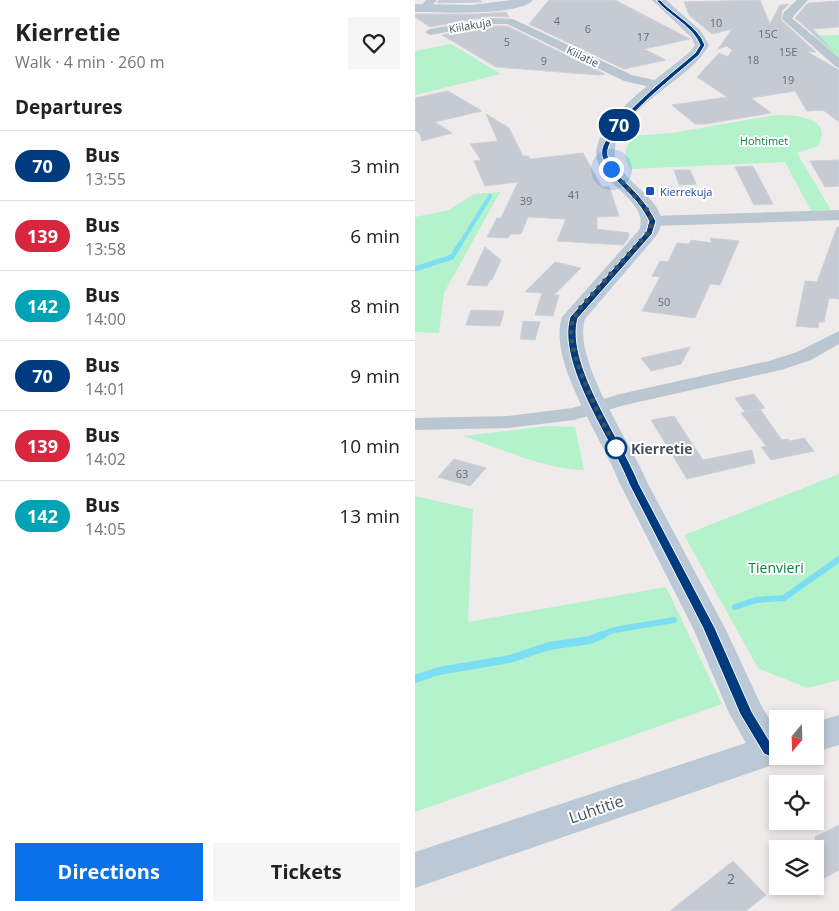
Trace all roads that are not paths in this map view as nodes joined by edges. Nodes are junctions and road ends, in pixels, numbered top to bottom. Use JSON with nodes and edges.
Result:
{"nodes":[{"id":1,"x":526,"y":0,"type":"edge"},
{"id":2,"x":659,"y":0,"type":"edge"},
{"id":3,"x":803,"y":0,"type":"edge"},
{"id":4,"x":424,"y":5,"type":"edge"},
{"id":5,"x":509,"y":21,"type":"joint"},
{"id":6,"x":431,"y":32,"type":"dead end"},
{"id":7,"x":839,"y":64,"type":"edge"},
{"id":8,"x":659,"y":85,"type":"junction"},
{"id":9,"x":839,"y":215,"type":"edge"},
{"id":10,"x":652,"y":221,"type":"junction"},
{"id":11,"x":839,"y":337,"type":"edge"},
{"id":12,"x":596,"y":407,"type":"junction"},
{"id":13,"x":415,"y":424,"type":"edge"},
{"id":14,"x":839,"y":730,"type":"edge"},
{"id":15,"x":824,"y":734,"type":"edge"},
{"id":16,"x":769,"y":744,"type":"edge"},
{"id":17,"x":769,"y":750,"type":"edge"},
{"id":18,"x":415,"y":870,"type":"edge"}],
"edges":[{"from":1,"to":4,"type":"street"},
{"from":2,"to":8,"type":"street"},
{"from":3,"to":7,"type":"street"},
{"from":5,"to":6,"type":"street","name":"Kiilakuja"},
{"from":5,"to":8,"type":"street","name":"Kiilatie"},
{"from":8,"to":10,"type":"street"},
{"from":9,"to":10,"type":"street"},
{"from":10,"to":12,"type":"street"},
{"from":11,"to":12,"type":"street"},
{"from":12,"to":13,"type":"street"},
{"from":12,"to":16,"type":"street"},
{"from":14,"to":15,"type":"street"},
{"from":17,"to":18,"type":"street","name":"Luhtitie"}]}
